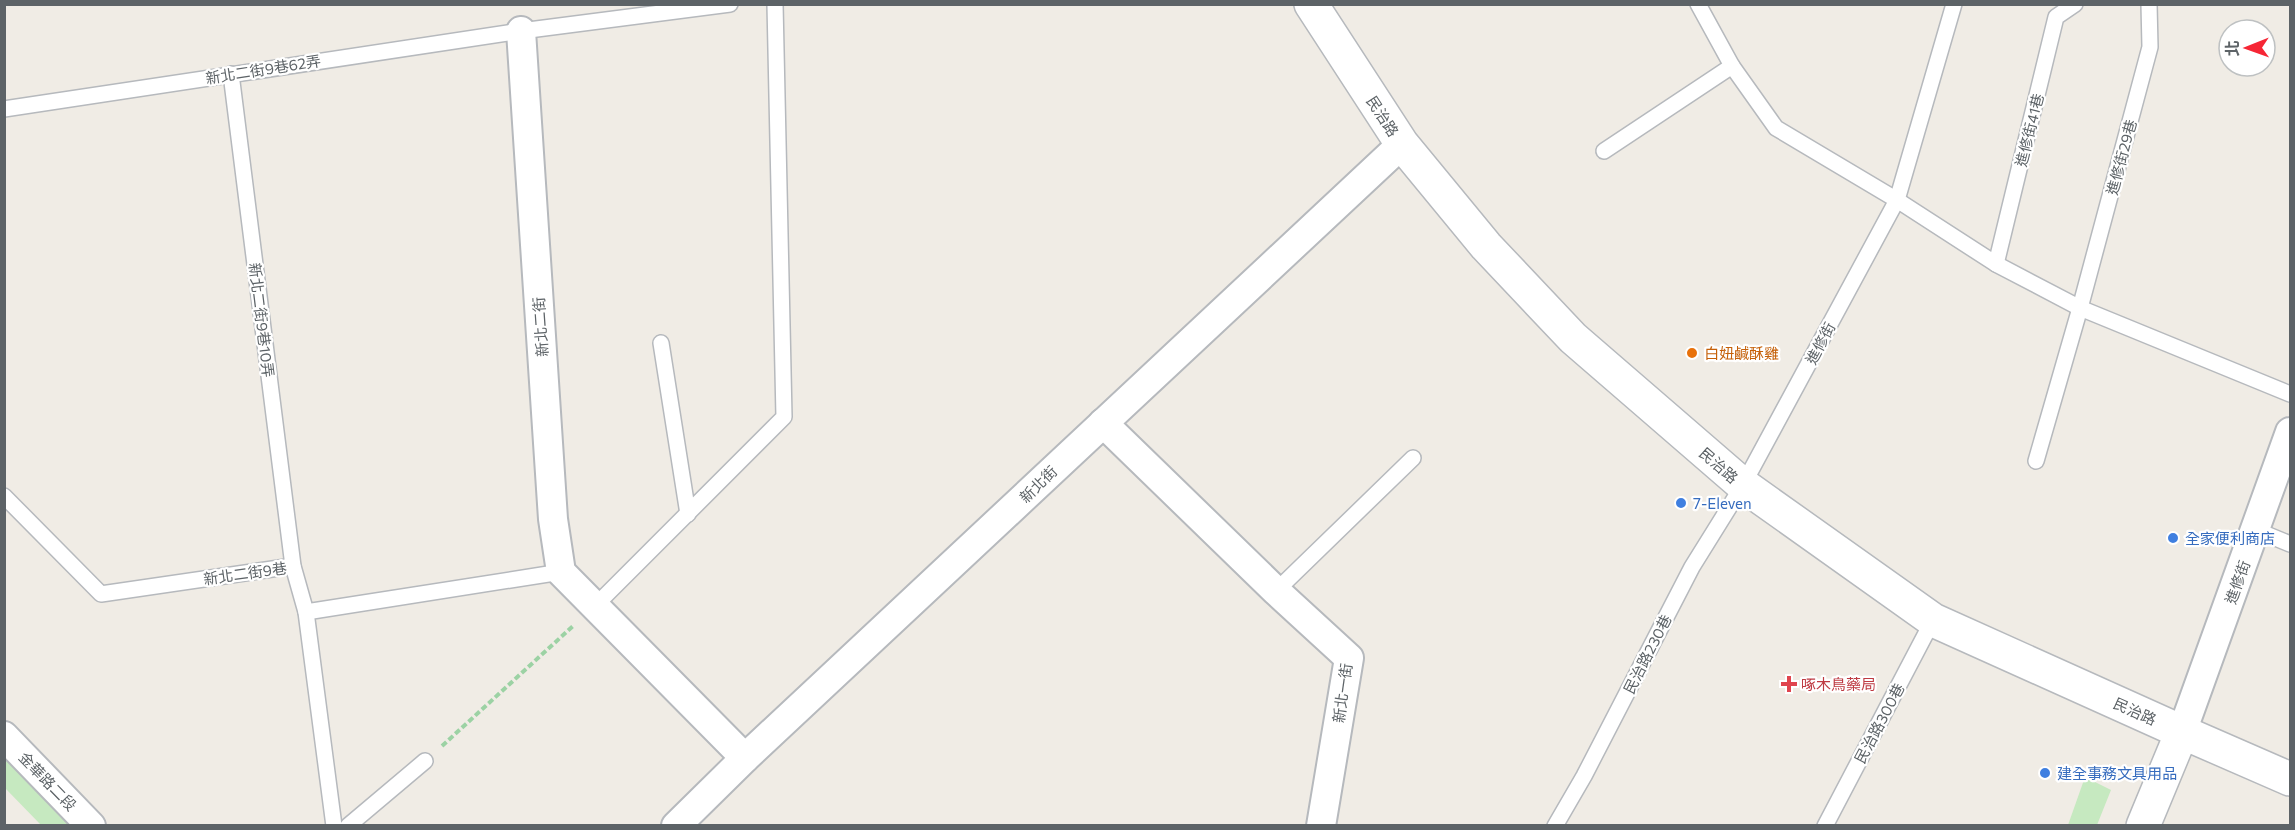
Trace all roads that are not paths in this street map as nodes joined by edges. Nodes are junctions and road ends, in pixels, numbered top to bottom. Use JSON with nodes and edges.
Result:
{"nodes":[{"id":1,"x":730,"y":4,"type":"edge"},
{"id":2,"x":775,"y":4,"type":"edge"},
{"id":3,"x":1311,"y":4,"type":"edge"},
{"id":4,"x":1698,"y":4,"type":"edge"},
{"id":5,"x":1954,"y":4,"type":"edge"},
{"id":6,"x":2074,"y":4,"type":"edge"},
{"id":7,"x":2148,"y":4,"type":"edge"},
{"id":8,"x":521,"y":31,"type":"junction"},
{"id":9,"x":1732,"y":66,"type":"junction"},
{"id":10,"x":231,"y":74,"type":"junction"},
{"id":11,"x":4,"y":109,"type":"edge"},
{"id":12,"x":1402,"y":144,"type":"junction"},
{"id":13,"x":1604,"y":152,"type":"dead end"},
{"id":14,"x":1897,"y":200,"type":"junction"},
{"id":15,"x":1996,"y":264,"type":"junction"},
{"id":16,"x":2080,"y":308,"type":"junction"},
{"id":17,"x":662,"y":343,"type":"dead end"},
{"id":18,"x":2290,"y":394,"type":"edge"},
{"id":19,"x":1102,"y":423,"type":"junction"},
{"id":20,"x":2290,"y":432,"type":"edge"},
{"id":21,"x":1413,"y":458,"type":"dead end"},
{"id":22,"x":2036,"y":461,"type":"dead end"},
{"id":23,"x":1743,"y":485,"type":"junction"},
{"id":24,"x":4,"y":496,"type":"edge"},
{"id":25,"x":688,"y":514,"type":"junction"},
{"id":26,"x":2256,"y":530,"type":"junction"},
{"id":27,"x":2290,"y":544,"type":"edge"},
{"id":28,"x":294,"y":566,"type":"junction"},
{"id":29,"x":561,"y":572,"type":"junction"},
{"id":30,"x":1276,"y":591,"type":"junction"},
{"id":31,"x":594,"y":607,"type":"junction"},
{"id":32,"x":306,"y":612,"type":"junction"},
{"id":33,"x":1933,"y":620,"type":"junction"},
{"id":34,"x":2182,"y":732,"type":"junction"},
{"id":35,"x":4,"y":736,"type":"edge"},
{"id":36,"x":745,"y":758,"type":"junction"},
{"id":37,"x":425,"y":761,"type":"road end"},
{"id":38,"x":2290,"y":779,"type":"edge"},
{"id":39,"x":91,"y":825,"type":"edge"},
{"id":40,"x":334,"y":825,"type":"edge"},
{"id":41,"x":348,"y":825,"type":"edge"},
{"id":42,"x":676,"y":825,"type":"edge"},
{"id":43,"x":1321,"y":825,"type":"edge"},
{"id":44,"x":1555,"y":825,"type":"edge"},
{"id":45,"x":1825,"y":825,"type":"edge"},
{"id":46,"x":2143,"y":825,"type":"edge"}],
"edges":[{"from":1,"to":8,"type":"lane"},
{"from":2,"to":25,"type":"lane"},
{"from":3,"to":12,"type":"street","name":"民治路"},
{"from":4,"to":9,"type":"lane"},
{"from":5,"to":14,"type":"lane","name":"進修街"},
{"from":6,"to":15,"type":"lane","name":"進修街41巷"},
{"from":7,"to":16,"type":"lane","name":"進修街29巷"},
{"from":8,"to":10,"type":"lane","name":"新北二街9巷62弄"},
{"from":8,"to":29,"type":"street","name":"新北二街"},
{"from":9,"to":13,"type":"lane"},
{"from":9,"to":14,"type":"lane"},
{"from":10,"to":11,"type":"lane","name":"新北二街9巷62弄"},
{"from":10,"to":28,"type":"lane","name":"新北二街9巷10弄"},
{"from":12,"to":19,"type":"street","name":"新北街"},
{"from":12,"to":23,"type":"street","name":"民治路"},
{"from":14,"to":15,"type":"lane"},
{"from":14,"to":23,"type":"lane","name":"進修街"},
{"from":15,"to":16,"type":"lane"},
{"from":16,"to":18,"type":"lane"},
{"from":16,"to":22,"type":"lane","name":"進修街29巷"},
{"from":17,"to":25,"type":"lane"},
{"from":19,"to":30,"type":"street","name":"新北一街"},
{"from":19,"to":36,"type":"street","name":"新北街"},
{"from":20,"to":26,"type":"street","name":"進修街"},
{"from":21,"to":30,"type":"lane"},
{"from":23,"to":33,"type":"street","name":"民治路"},
{"from":23,"to":44,"type":"lane","name":"民治路230巷"},
{"from":24,"to":28,"type":"lane","name":"新北二街9巷"},
{"from":25,"to":31,"type":"lane"},
{"from":26,"to":27,"type":"lane"},
{"from":26,"to":34,"type":"street","name":"進修街"},
{"from":28,"to":32,"type":"lane","name":"新北二街9巷"},
{"from":29,"to":31,"type":"street"},
{"from":29,"to":32,"type":"lane"},
{"from":30,"to":43,"type":"street","name":"新北一街"},
{"from":31,"to":36,"type":"street"},
{"from":32,"to":40,"type":"lane","name":"新北二街9巷"},
{"from":33,"to":34,"type":"street","name":"民治路"},
{"from":33,"to":45,"type":"lane","name":"民治路300巷"},
{"from":34,"to":38,"type":"street","name":"民治路"},
{"from":34,"to":46,"type":"street"},
{"from":35,"to":39,"type":"street","name":"金華路二段"},
{"from":36,"to":42,"type":"street","name":"新北街"},
{"from":37,"to":41,"type":"lane"}]}
